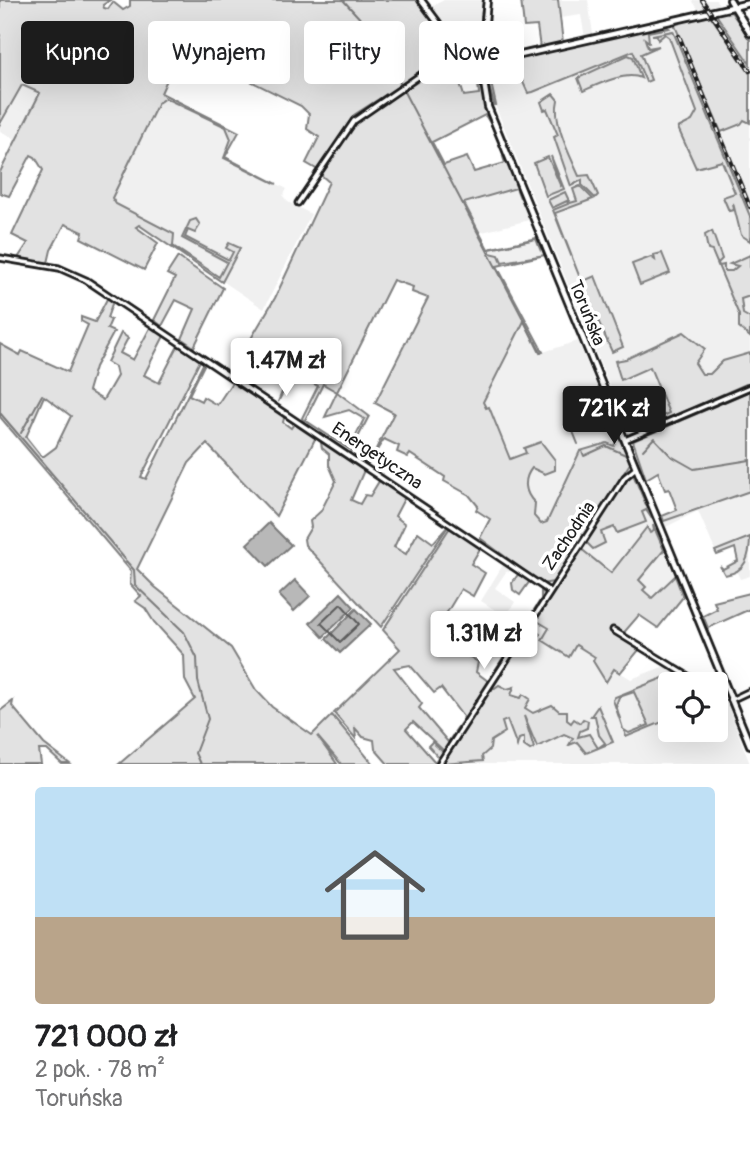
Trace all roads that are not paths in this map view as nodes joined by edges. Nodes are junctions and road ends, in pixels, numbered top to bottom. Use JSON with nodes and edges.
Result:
{"nodes":[{"id":1,"x":421,"y":0,"type":"edge"},
{"id":2,"x":487,"y":0,"type":"edge"},
{"id":3,"x":730,"y":0,"type":"edge"},
{"id":4,"x":750,"y":3,"type":"edge"},
{"id":5,"x":734,"y":7,"type":"junction"},
{"id":6,"x":436,"y":21,"type":"edge"},
{"id":7,"x":485,"y":21,"type":"edge"},
{"id":8,"x":750,"y":33,"type":"edge"},
{"id":9,"x":524,"y":52,"type":"edge"},
{"id":10,"x":419,"y":75,"type":"edge"},
{"id":11,"x":484,"y":84,"type":"edge"},
{"id":12,"x":298,"y":203,"type":"dead end"},
{"id":13,"x":0,"y":258,"type":"edge"},
{"id":14,"x":750,"y":387,"type":"edge"},
{"id":15,"x":625,"y":440,"type":"junction"},
{"id":16,"x":636,"y":468,"type":"junction"},
{"id":17,"x":549,"y":591,"type":"junction"},
{"id":18,"x":614,"y":630,"type":"dead end"},
{"id":19,"x":682,"y":672,"type":"edge"},
{"id":20,"x":720,"y":672,"type":"edge"},
{"id":21,"x":750,"y":691,"type":"edge"},
{"id":22,"x":728,"y":692,"type":"edge"},
{"id":23,"x":731,"y":699,"type":"junction"},
{"id":24,"x":750,"y":745,"type":"edge"},
{"id":25,"x":439,"y":764,"type":"edge"}],
"edges":[{"from":1,"to":6,"type":"street"},
{"from":2,"to":7,"type":"street","name":"Toruńska"},
{"from":3,"to":5,"type":"street"},
{"from":4,"to":5,"type":"street"},
{"from":5,"to":8,"type":"street"},
{"from":5,"to":9,"type":"street"},
{"from":10,"to":12,"type":"street"},
{"from":11,"to":15,"type":"street","name":"Toruńska"},
{"from":13,"to":17,"type":"street","name":"Energetyczna"},
{"from":14,"to":15,"type":"street"},
{"from":15,"to":16,"type":"street","name":"Toruńska"},
{"from":16,"to":17,"type":"street","name":"Zachodnia"},
{"from":16,"to":20,"type":"street","name":"Toruńska"},
{"from":17,"to":25,"type":"street","name":"Zachodnia"},
{"from":18,"to":19,"type":"street"},
{"from":21,"to":23,"type":"street"},
{"from":22,"to":23,"type":"street","name":"Toruńska"},
{"from":23,"to":24,"type":"street","name":"Toruńska"}]}
